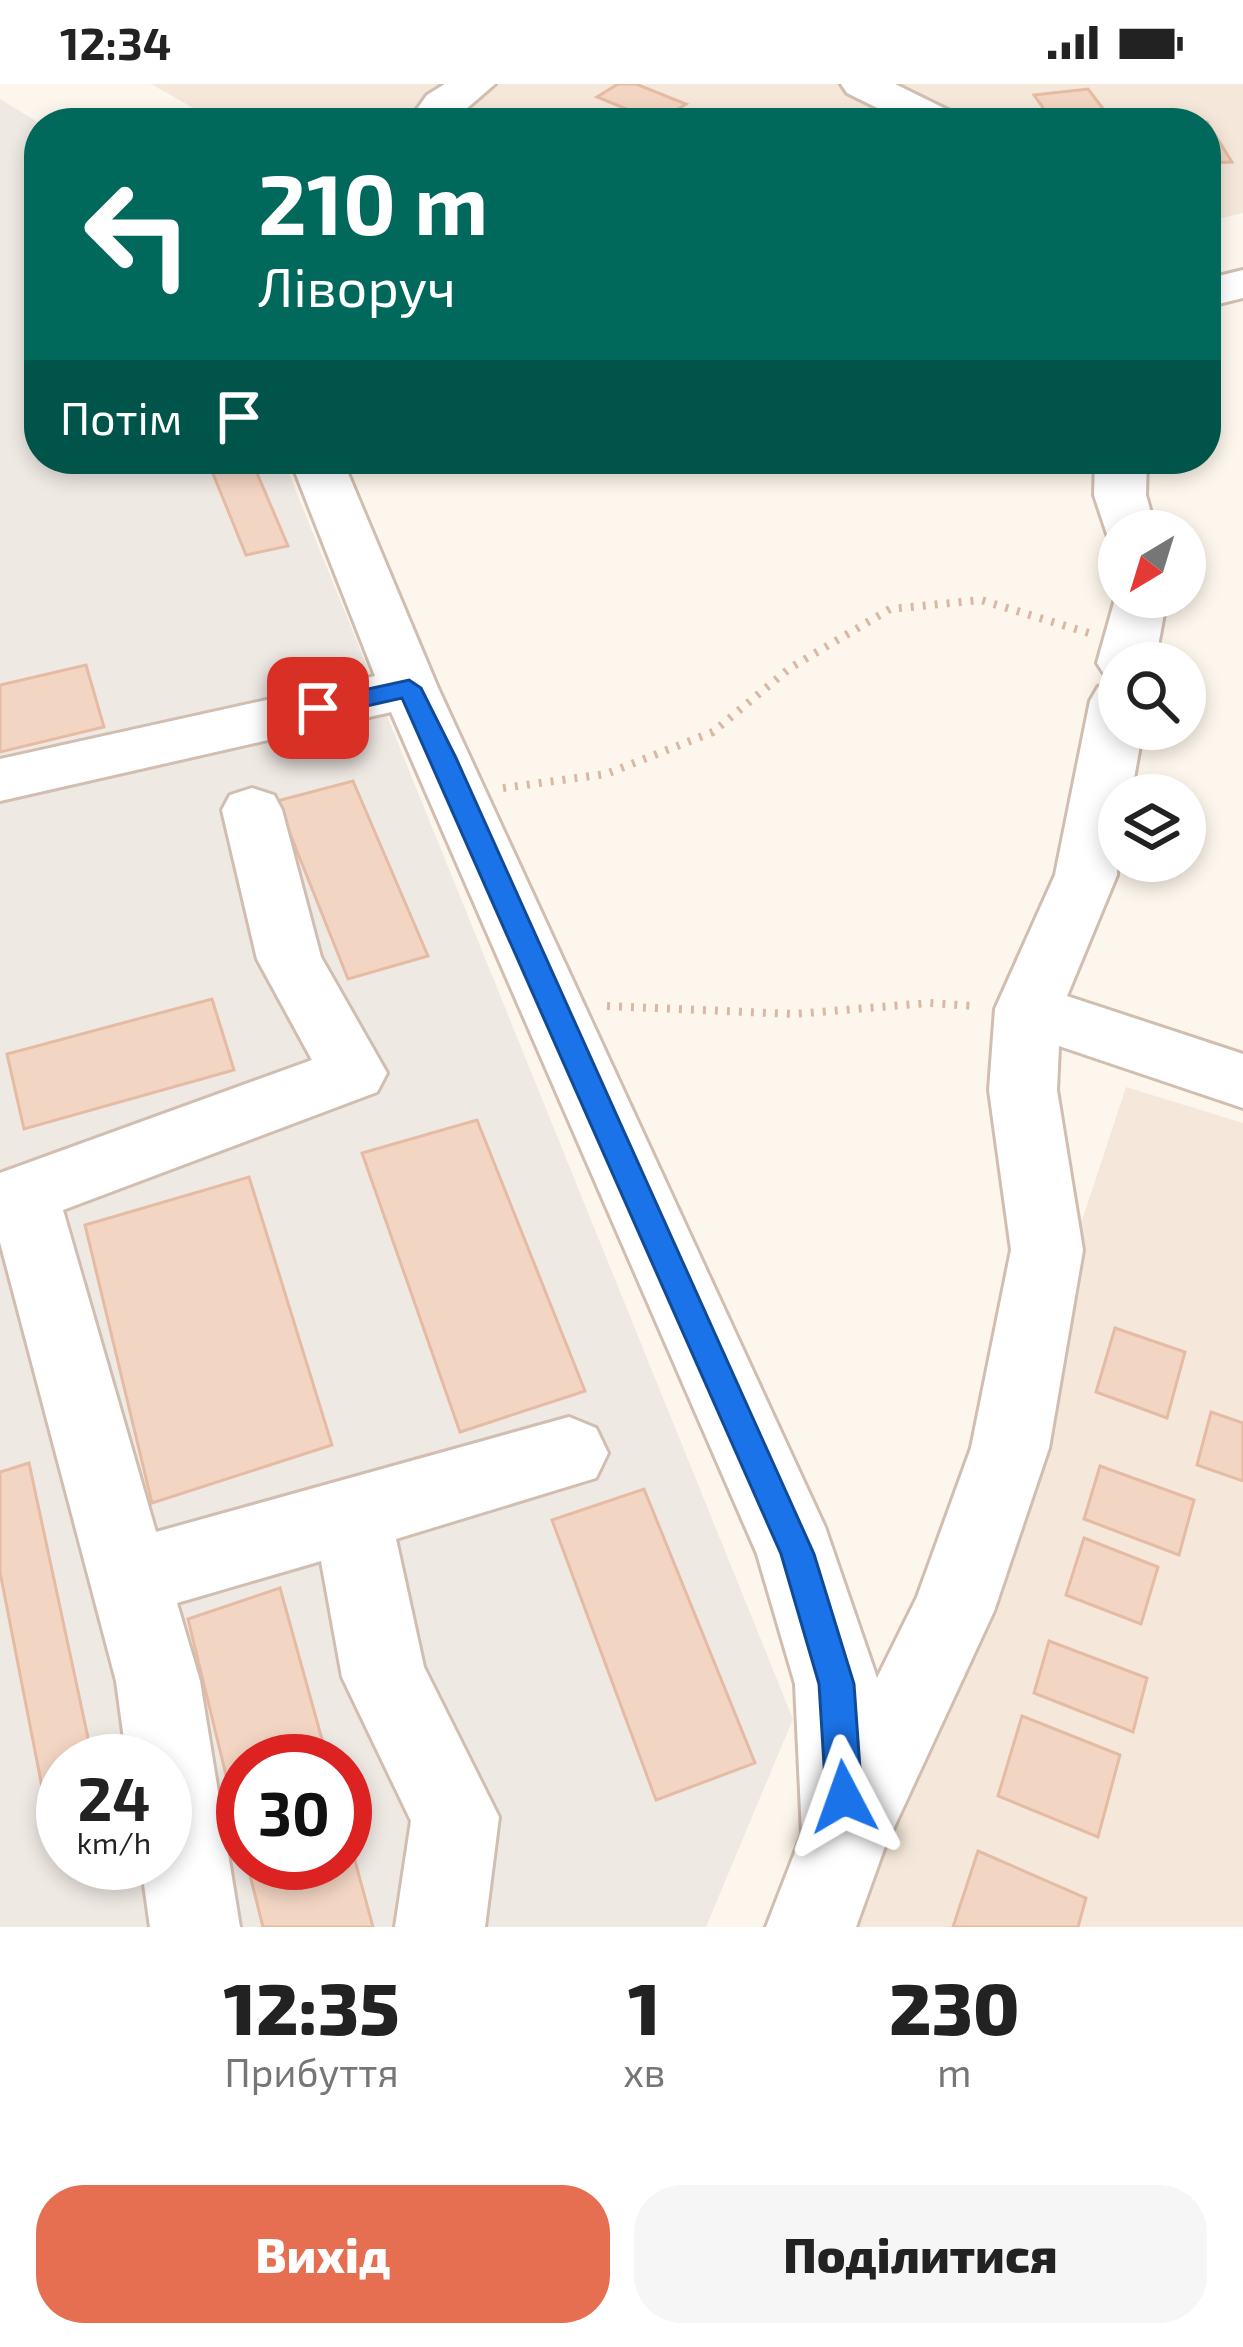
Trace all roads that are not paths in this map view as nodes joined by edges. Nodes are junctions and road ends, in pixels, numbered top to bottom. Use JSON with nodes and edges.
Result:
{"nodes":[{"id":1,"x":475,"y":84,"type":"edge"},
{"id":2,"x":862,"y":84,"type":"edge"},
{"id":3,"x":439,"y":108,"type":"edge"},
{"id":4,"x":910,"y":108,"type":"edge"},
{"id":5,"x":322,"y":474,"type":"edge"},
{"id":6,"x":1121,"y":474,"type":"edge"},
{"id":7,"x":1124,"y":510,"type":"edge"},
{"id":8,"x":409,"y":688,"type":"junction"},
{"id":9,"x":1110,"y":750,"type":"edge"},
{"id":10,"x":0,"y":780,"type":"edge"},
{"id":11,"x":252,"y":810,"type":"dead end"},
{"id":12,"x":1028,"y":1009,"type":"junction"},
{"id":13,"x":1243,"y":1081,"type":"edge"},
{"id":14,"x":569,"y":1453,"type":"dead end"},
{"id":15,"x":351,"y":1512,"type":"junction"},
{"id":16,"x":130,"y":1578,"type":"junction"},
{"id":17,"x":846,"y":1834,"type":"junction"},
{"id":18,"x":195,"y":1927,"type":"edge"},
{"id":19,"x":440,"y":1927,"type":"edge"},
{"id":20,"x":811,"y":1927,"type":"edge"}],
"edges":[{"from":1,"to":3,"type":"street"},
{"from":2,"to":4,"type":"street"},
{"from":5,"to":8,"type":"street"},
{"from":6,"to":7,"type":"street"},
{"from":8,"to":10,"type":"street"},
{"from":8,"to":17,"type":"street"},
{"from":9,"to":12,"type":"street"},
{"from":11,"to":16,"type":"street"},
{"from":12,"to":13,"type":"street"},
{"from":12,"to":17,"type":"street"},
{"from":14,"to":15,"type":"street"},
{"from":15,"to":16,"type":"street"},
{"from":15,"to":19,"type":"street"},
{"from":16,"to":18,"type":"street"},
{"from":17,"to":20,"type":"street"}]}
